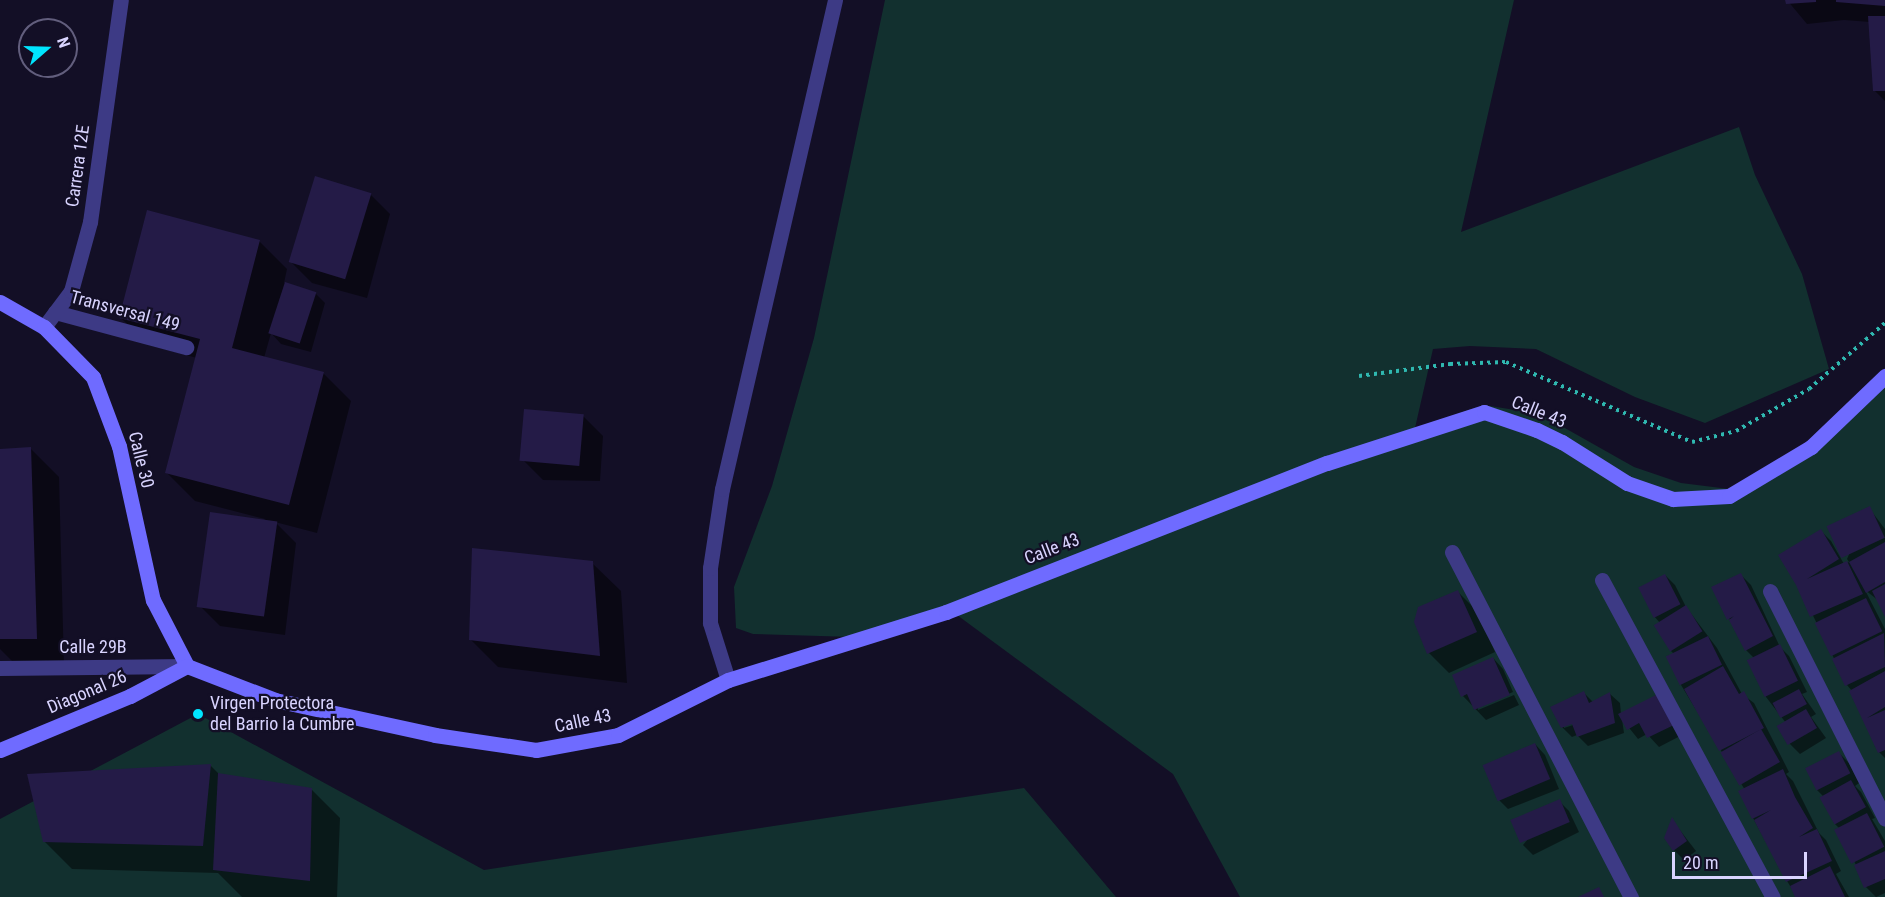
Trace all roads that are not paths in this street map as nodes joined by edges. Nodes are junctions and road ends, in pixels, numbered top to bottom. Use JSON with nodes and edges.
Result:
{"nodes":[{"id":1,"x":121,"y":0,"type":"edge"},
{"id":2,"x":835,"y":0,"type":"edge"},
{"id":3,"x":0,"y":302,"type":"edge"},
{"id":4,"x":55,"y":312,"type":"junction"},
{"id":5,"x":44,"y":327,"type":"junction"},
{"id":6,"x":186,"y":347,"type":"dead end"},
{"id":7,"x":1885,"y":376,"type":"edge"},
{"id":8,"x":1452,"y":552,"type":"dead end"},
{"id":9,"x":1602,"y":580,"type":"dead end"},
{"id":10,"x":1770,"y":591,"type":"dead end"},
{"id":11,"x":187,"y":666,"type":"junction"},
{"id":12,"x":0,"y":668,"type":"edge"},
{"id":13,"x":728,"y":680,"type":"junction"},
{"id":14,"x":0,"y":750,"type":"edge"},
{"id":15,"x":1885,"y":819,"type":"edge"},
{"id":16,"x":1631,"y":897,"type":"edge"},
{"id":17,"x":1773,"y":897,"type":"edge"}],
"edges":[{"from":1,"to":4,"type":"street","name":"Carrera 12E"},
{"from":2,"to":13,"type":"street"},
{"from":3,"to":5,"type":"main road","name":"Calle 30"},
{"from":4,"to":5,"type":"street","name":"Carrera 12E"},
{"from":4,"to":6,"type":"street","name":"Transversal 149"},
{"from":5,"to":11,"type":"main road","name":"Calle 30"},
{"from":7,"to":13,"type":"main road","name":"Calle 43"},
{"from":8,"to":16,"type":"street"},
{"from":9,"to":17,"type":"street"},
{"from":10,"to":15,"type":"street"},
{"from":11,"to":12,"type":"street","name":"Calle 29B"},
{"from":11,"to":13,"type":"main road","name":"Calle 43"},
{"from":11,"to":14,"type":"main road","name":"Diagonal 26"}]}
